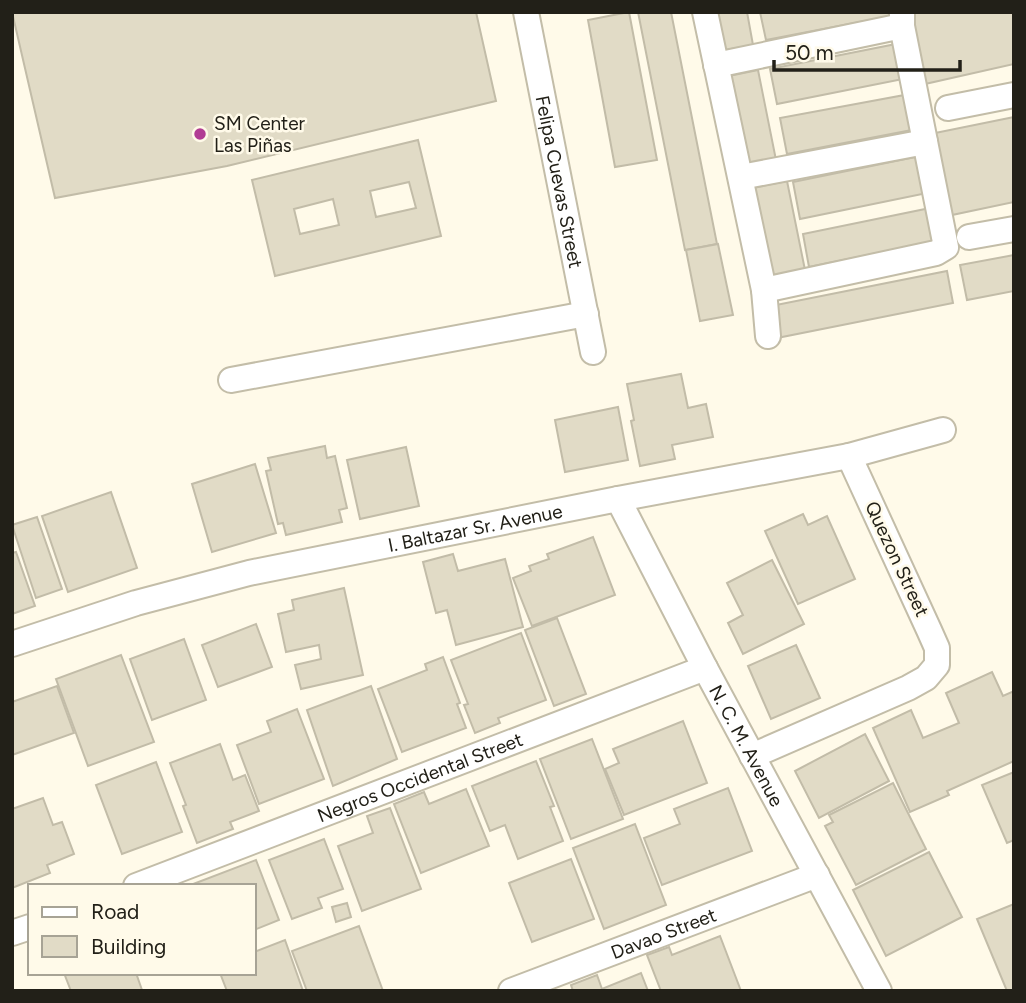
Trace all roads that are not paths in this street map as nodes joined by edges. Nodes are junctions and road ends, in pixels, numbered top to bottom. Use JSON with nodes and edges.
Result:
{"nodes":[{"id":1,"x":526,"y":12,"type":"edge"},
{"id":2,"x":705,"y":12,"type":"edge"},
{"id":3,"x":902,"y":19,"type":"edge"},
{"id":4,"x":716,"y":65,"type":"junction"},
{"id":5,"x":1014,"y":95,"type":"edge"},
{"id":6,"x":948,"y":108,"type":"dead end"},
{"id":7,"x":925,"y":142,"type":"junction"},
{"id":8,"x":741,"y":177,"type":"junction"},
{"id":9,"x":1014,"y":229,"type":"edge"},
{"id":10,"x":970,"y":237,"type":"dead end"},
{"id":11,"x":764,"y":290,"type":"junction"},
{"id":12,"x":586,"y":314,"type":"junction"},
{"id":13,"x":768,"y":336,"type":"dead end"},
{"id":14,"x":593,"y":352,"type":"dead end"},
{"id":15,"x":231,"y":380,"type":"dead end"},
{"id":16,"x":943,"y":430,"type":"dead end"},
{"id":17,"x":849,"y":456,"type":"junction"},
{"id":18,"x":618,"y":499,"type":"junction"},
{"id":19,"x":12,"y":643,"type":"edge"},
{"id":20,"x":705,"y":668,"type":"junction"},
{"id":21,"x":752,"y":756,"type":"junction"},
{"id":22,"x":817,"y":875,"type":"junction"},
{"id":23,"x":141,"y":884,"type":"edge"},
{"id":24,"x":511,"y":991,"type":"edge"},
{"id":25,"x":878,"y":991,"type":"edge"}],
"edges":[{"from":1,"to":12,"type":"street","name":"Felipa Cuevas Street"},
{"from":2,"to":4,"type":"street"},
{"from":3,"to":4,"type":"street"},
{"from":3,"to":7,"type":"street"},
{"from":4,"to":8,"type":"street"},
{"from":5,"to":6,"type":"street"},
{"from":7,"to":8,"type":"street"},
{"from":7,"to":11,"type":"street"},
{"from":8,"to":11,"type":"street"},
{"from":9,"to":10,"type":"street"},
{"from":11,"to":13,"type":"street"},
{"from":12,"to":14,"type":"street","name":"Felipa Cuevas Street"},
{"from":12,"to":15,"type":"street"},
{"from":16,"to":17,"type":"street","name":"I. Baltazar Sr. Avenue"},
{"from":17,"to":18,"type":"street","name":"I. Baltazar Sr. Avenue"},
{"from":17,"to":21,"type":"street","name":"Quezon Street"},
{"from":18,"to":19,"type":"street","name":"I. Baltazar Sr. Avenue"},
{"from":18,"to":20,"type":"street","name":"N. C. M. Avenue"},
{"from":20,"to":21,"type":"street","name":"N. C. M. Avenue"},
{"from":20,"to":23,"type":"street","name":"Negros Occidental Street"},
{"from":21,"to":22,"type":"street","name":"N. C. M. Avenue"},
{"from":22,"to":24,"type":"street","name":"Davao Street"},
{"from":22,"to":25,"type":"street","name":"N. C. M. Avenue"}]}
